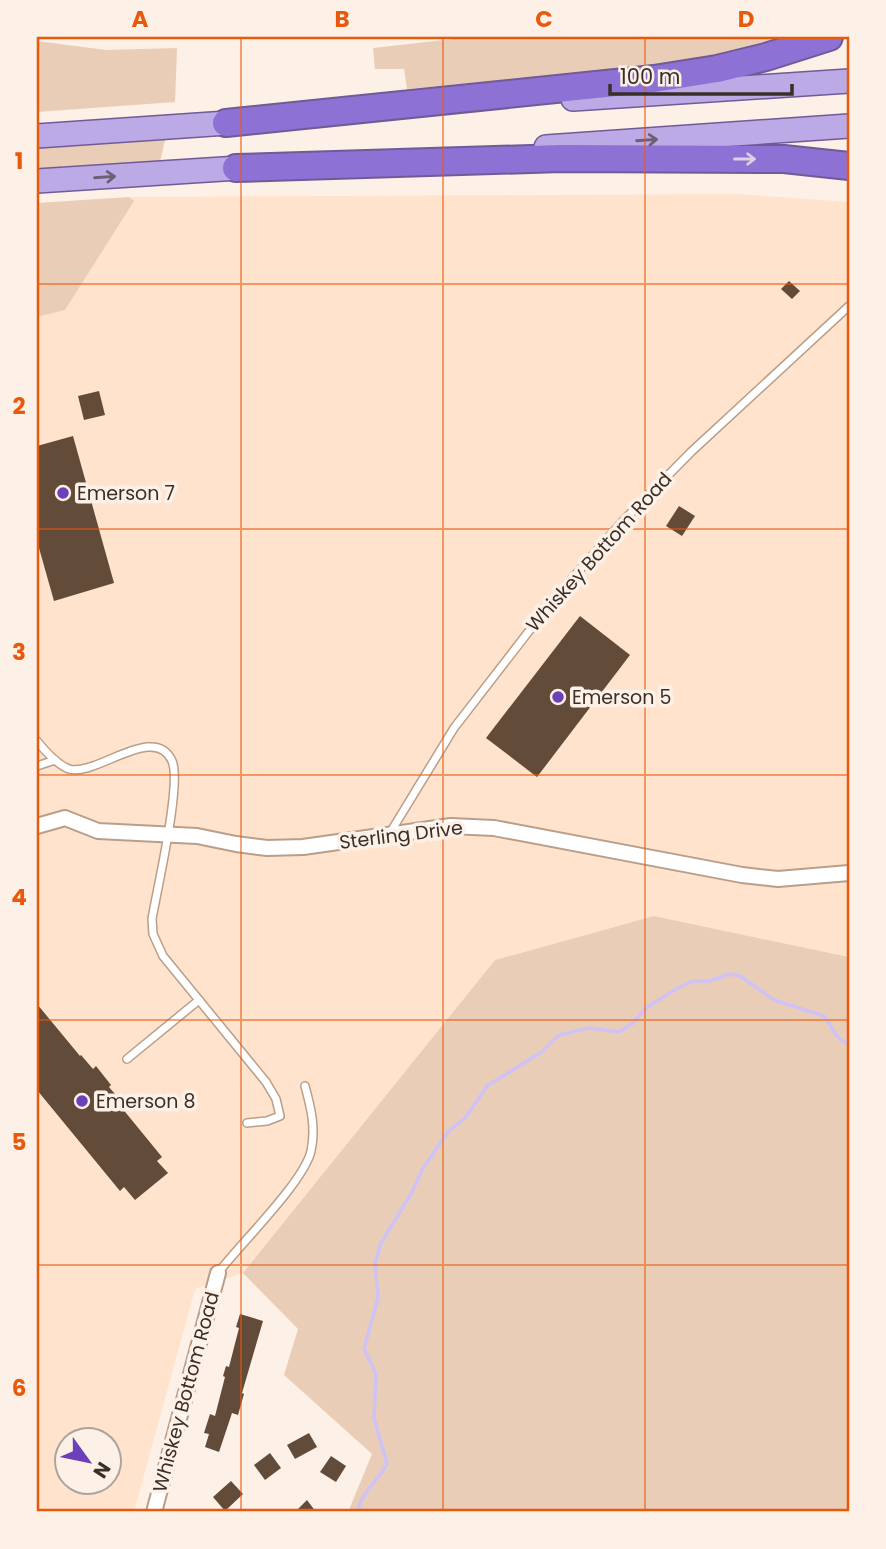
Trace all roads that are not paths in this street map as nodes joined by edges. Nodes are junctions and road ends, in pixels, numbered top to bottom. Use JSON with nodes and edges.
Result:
{"nodes":[{"id":1,"x":829,"y":37,"type":"edge"},
{"id":2,"x":849,"y":81,"type":"edge"},
{"id":3,"x":226,"y":123,"type":"junction"},
{"id":4,"x":849,"y":126,"type":"edge"},
{"id":5,"x":37,"y":136,"type":"edge"},
{"id":6,"x":849,"y":166,"type":"edge"},
{"id":7,"x":236,"y":168,"type":"junction"},
{"id":8,"x":37,"y":181,"type":"edge"},
{"id":9,"x":849,"y":306,"type":"edge"},
{"id":10,"x":37,"y":741,"type":"edge"},
{"id":11,"x":55,"y":760,"type":"junction"},
{"id":12,"x":37,"y":766,"type":"edge"},
{"id":13,"x":37,"y":825,"type":"edge"},
{"id":14,"x":167,"y":833,"type":"junction"},
{"id":15,"x":390,"y":833,"type":"junction"},
{"id":16,"x":849,"y":873,"type":"edge"},
{"id":17,"x":199,"y":1000,"type":"junction"},
{"id":18,"x":127,"y":1059,"type":"dead end"},
{"id":19,"x":305,"y":1086,"type":"dead end"},
{"id":20,"x":247,"y":1123,"type":"dead end"},
{"id":21,"x":218,"y":1273,"type":"joint"},
{"id":22,"x":154,"y":1512,"type":"edge"}],
"edges":[{"from":1,"to":3,"type":"highway"},
{"from":2,"to":3,"type":"main road"},
{"from":3,"to":5,"type":"main road"},
{"from":7,"to":4,"type":"main road","one_way":true},
{"from":7,"to":6,"type":"highway","one_way":true},
{"from":8,"to":7,"type":"main road","one_way":true},
{"from":9,"to":15,"type":"lane","name":"Whiskey Bottom Road"},
{"from":10,"to":11,"type":"lane"},
{"from":11,"to":12,"type":"lane"},
{"from":11,"to":14,"type":"lane"},
{"from":13,"to":14,"type":"street","name":"Sterling Drive"},
{"from":14,"to":15,"type":"street","name":"Sterling Drive"},
{"from":14,"to":17,"type":"lane"},
{"from":15,"to":16,"type":"street","name":"Sterling Drive"},
{"from":17,"to":18,"type":"lane"},
{"from":17,"to":20,"type":"lane"},
{"from":19,"to":21,"type":"lane"},
{"from":21,"to":22,"type":"street","name":"Whiskey Bottom Road"}]}
